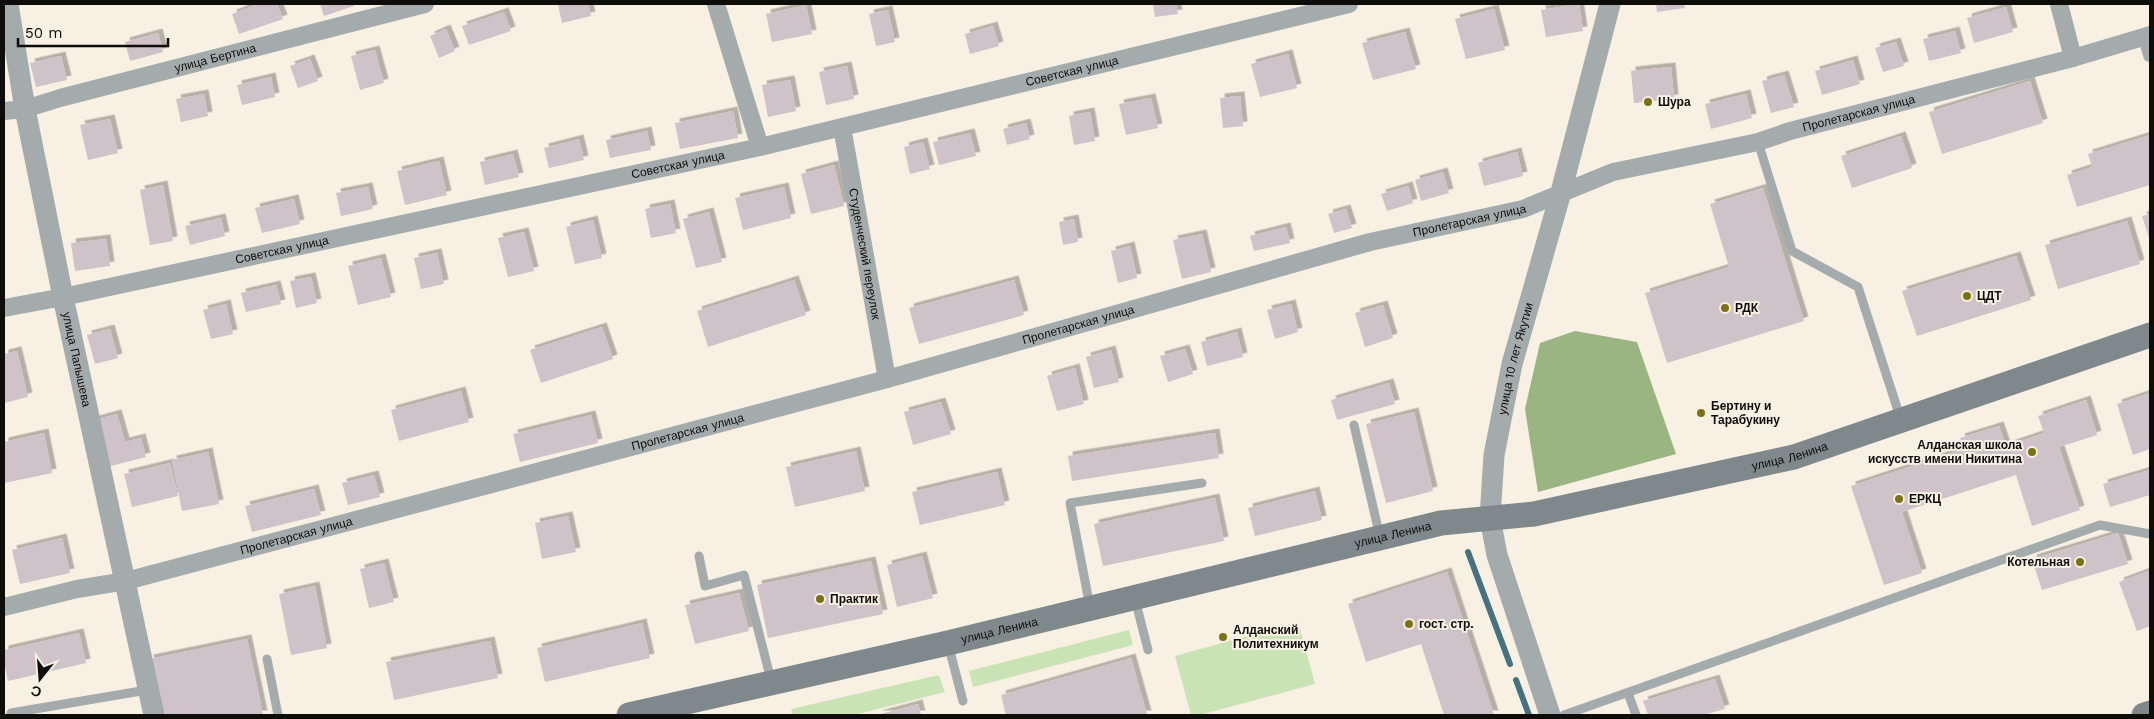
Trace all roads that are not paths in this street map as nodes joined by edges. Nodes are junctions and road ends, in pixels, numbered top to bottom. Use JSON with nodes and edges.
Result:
{"nodes":[{"id":1,"x":8,"y":4,"type":"edge"},
{"id":2,"x":425,"y":4,"type":"edge"},
{"id":3,"x":716,"y":4,"type":"edge"},
{"id":4,"x":1349,"y":4,"type":"edge"},
{"id":5,"x":1610,"y":4,"type":"edge"},
{"id":6,"x":2059,"y":4,"type":"edge"},
{"id":7,"x":2146,"y":36,"type":"edge"},
{"id":8,"x":2148,"y":57,"type":"dead end"},
{"id":9,"x":2073,"y":58,"type":"junction"},
{"id":10,"x":25,"y":109,"type":"junction"},
{"id":11,"x":4,"y":111,"type":"edge"},
{"id":12,"x":842,"y":127,"type":"junction"},
{"id":13,"x":1758,"y":142,"type":"junction"},
{"id":14,"x":760,"y":147,"type":"junction"},
{"id":15,"x":1561,"y":192,"type":"junction"},
{"id":16,"x":63,"y":297,"type":"junction"},
{"id":17,"x":4,"y":308,"type":"edge"},
{"id":18,"x":2150,"y":335,"type":"edge"},
{"id":19,"x":887,"y":379,"type":"junction"},
{"id":20,"x":1901,"y":420,"type":"junction"},
{"id":21,"x":1354,"y":425,"type":"dead end"},
{"id":22,"x":1202,"y":483,"type":"dead end"},
{"id":23,"x":1490,"y":518,"type":"junction"},
{"id":24,"x":2150,"y":534,"type":"edge"},
{"id":25,"x":1380,"y":537,"type":"junction"},
{"id":26,"x":699,"y":556,"type":"dead end"},
{"id":27,"x":126,"y":581,"type":"junction"},
{"id":28,"x":1135,"y":599,"type":"junction"},
{"id":29,"x":4,"y":607,"type":"edge"},
{"id":30,"x":1090,"y":610,"type":"junction"},
{"id":31,"x":948,"y":643,"type":"junction"},
{"id":32,"x":1148,"y":650,"type":"dead end"},
{"id":33,"x":267,"y":659,"type":"dead end"},
{"id":34,"x":772,"y":682,"type":"junction"},
{"id":35,"x":147,"y":690,"type":"junction"},
{"id":36,"x":1628,"y":693,"type":"junction"},
{"id":37,"x":963,"y":701,"type":"dead end"},
{"id":38,"x":2150,"y":713,"type":"edge"},
{"id":39,"x":11,"y":714,"type":"dead end"},
{"id":40,"x":154,"y":715,"type":"edge"},
{"id":41,"x":278,"y":715,"type":"edge"},
{"id":42,"x":629,"y":715,"type":"edge"},
{"id":43,"x":1550,"y":715,"type":"edge"},
{"id":44,"x":1564,"y":715,"type":"edge"},
{"id":45,"x":1636,"y":715,"type":"edge"},
{"id":46,"x":2144,"y":715,"type":"edge"}],
"edges":[{"from":1,"to":10,"type":"street","name":"улица Папышева"},
{"from":2,"to":10,"type":"street","name":"улица Бертина"},
{"from":3,"to":14,"type":"street"},
{"from":4,"to":12,"type":"street","name":"Советская улица"},
{"from":5,"to":15,"type":"street","name":"улица 10 лет Якутии"},
{"from":6,"to":9,"type":"street"},
{"from":7,"to":8,"type":"lane"},
{"from":7,"to":9,"type":"street","name":"Пролетарская улица"},
{"from":9,"to":13,"type":"street","name":"Пролетарская улица"},
{"from":10,"to":11,"type":"street","name":"улица Бертина"},
{"from":10,"to":16,"type":"street","name":"улица Папышева"},
{"from":12,"to":14,"type":"street","name":"Советская улица"},
{"from":12,"to":19,"type":"street","name":"Студенческий переулок"},
{"from":13,"to":15,"type":"street","name":"Пролетарская улица"},
{"from":13,"to":20,"type":"lane"},
{"from":14,"to":16,"type":"street","name":"Советская улица"},
{"from":15,"to":19,"type":"street","name":"Пролетарская улица"},
{"from":15,"to":23,"type":"street","name":"улица 10 лет Якутии"},
{"from":16,"to":17,"type":"street","name":"Советская улица"},
{"from":16,"to":27,"type":"street","name":"улица Папышева"},
{"from":18,"to":20,"type":"main road","name":"улица Ленина"},
{"from":19,"to":27,"type":"street","name":"Пролетарская улица"},
{"from":20,"to":23,"type":"main road","name":"улица Ленина"},
{"from":21,"to":25,"type":"lane"},
{"from":22,"to":30,"type":"lane"},
{"from":23,"to":25,"type":"main road","name":"улица Ленина"},
{"from":23,"to":43,"type":"street","name":"улица 10 лет Якутии"},
{"from":24,"to":36,"type":"lane"},
{"from":25,"to":28,"type":"main road","name":"улица Ленина"},
{"from":26,"to":34,"type":"lane"},
{"from":27,"to":29,"type":"street","name":"Пролетарская улица"},
{"from":27,"to":35,"type":"street","name":"улица Папышева"},
{"from":28,"to":30,"type":"main road","name":"улица Ленина"},
{"from":28,"to":32,"type":"lane"},
{"from":30,"to":31,"type":"main road","name":"улица Ленина"},
{"from":31,"to":34,"type":"main road","name":"улица Ленина"},
{"from":31,"to":37,"type":"lane"},
{"from":33,"to":41,"type":"lane"},
{"from":34,"to":42,"type":"main road","name":"улица Ленина"},
{"from":35,"to":39,"type":"lane"},
{"from":35,"to":40,"type":"street","name":"улица Папышева"},
{"from":36,"to":44,"type":"lane"},
{"from":36,"to":45,"type":"lane"},
{"from":38,"to":46,"type":"main road"}]}
